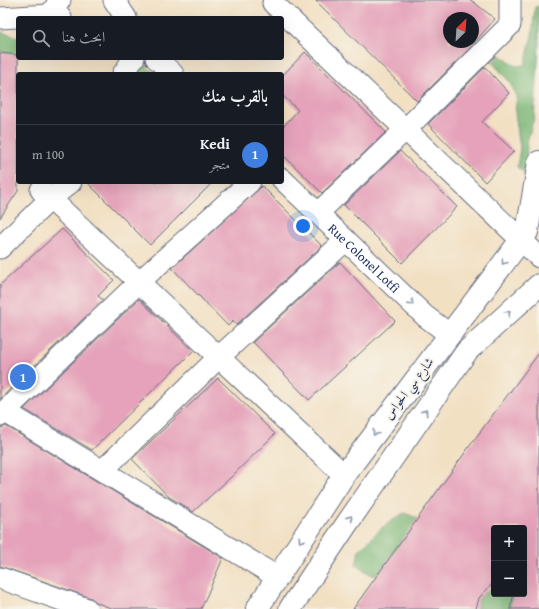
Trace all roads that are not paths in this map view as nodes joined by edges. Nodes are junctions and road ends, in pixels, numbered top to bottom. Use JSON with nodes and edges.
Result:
{"nodes":[{"id":1,"x":114,"y":0,"type":"edge"},
{"id":2,"x":510,"y":0,"type":"edge"},
{"id":3,"x":273,"y":3,"type":"dead end"},
{"id":4,"x":57,"y":11,"type":"edge"},
{"id":5,"x":16,"y":16,"type":"edge"},
{"id":6,"x":16,"y":16,"type":"edge"},
{"id":7,"x":125,"y":16,"type":"edge"},
{"id":8,"x":0,"y":18,"type":"edge"},
{"id":9,"x":133,"y":60,"type":"edge"},
{"id":10,"x":158,"y":60,"type":"edge"},
{"id":11,"x":124,"y":72,"type":"edge"},
{"id":12,"x":171,"y":72,"type":"edge"},
{"id":13,"x":405,"y":130,"type":"junction"},
{"id":14,"x":539,"y":162,"type":"edge"},
{"id":15,"x":284,"y":181,"type":"edge"},
{"id":16,"x":65,"y":184,"type":"edge"},
{"id":17,"x":248,"y":184,"type":"edge"},
{"id":18,"x":46,"y":190,"type":"edge"},
{"id":19,"x":318,"y":213,"type":"junction"},
{"id":20,"x":346,"y":240,"type":"junction"},
{"id":21,"x":521,"y":240,"type":"junction"},
{"id":22,"x":0,"y":246,"type":"edge"},
{"id":23,"x":539,"y":257,"type":"edge"},
{"id":24,"x":138,"y":283,"type":"junction"},
{"id":25,"x":539,"y":285,"type":"edge"},
{"id":26,"x":449,"y":334,"type":"junction"},
{"id":27,"x":467,"y":351,"type":"junction"},
{"id":28,"x":218,"y":358,"type":"junction"},
{"id":29,"x":2,"y":413,"type":"edge"},
{"id":30,"x":103,"y":470,"type":"junction"},
{"id":31,"x":344,"y":475,"type":"junction"},
{"id":32,"x":277,"y":577,"type":"junction"},
{"id":33,"x":0,"y":578,"type":"edge"},
{"id":34,"x":87,"y":609,"type":"edge"},
{"id":35,"x":258,"y":609,"type":"edge"},
{"id":36,"x":290,"y":609,"type":"edge"}],
"edges":[{"from":1,"to":7,"type":"street"},
{"from":2,"to":13,"type":"street"},
{"from":3,"to":13,"type":"street"},
{"from":4,"to":6,"type":"street"},
{"from":5,"to":8,"type":"street"},
{"from":9,"to":11,"type":"street"},
{"from":10,"to":12,"type":"street"},
{"from":13,"to":19,"type":"street"},
{"from":13,"to":21,"type":"street"},
{"from":14,"to":21,"type":"street","name":"شارع سي الحواس"},
{"from":15,"to":19,"type":"street","name":"Rue Colonel Lotfi"},
{"from":16,"to":18,"type":"street"},
{"from":17,"to":24,"type":"street"},
{"from":18,"to":22,"type":"street"},
{"from":18,"to":24,"type":"street"},
{"from":19,"to":20,"type":"street","name":"Rue Colonel Lotfi"},
{"from":20,"to":26,"type":"street","name":"Rue Colonel Lotfi","one_way":true},
{"from":20,"to":28,"type":"street"},
{"from":21,"to":23,"type":"street"},
{"from":21,"to":26,"type":"street","name":"شارع سي الحواس","one_way":true},
{"from":24,"to":28,"type":"street"},
{"from":24,"to":29,"type":"street"},
{"from":27,"to":25,"type":"street","name":"شارع سي الحواس","one_way":true},
{"from":26,"to":27,"type":"street"},
{"from":26,"to":31,"type":"street","name":"شارع سي الحواس","one_way":true},
{"from":36,"to":27,"type":"street","name":"شارع سي الحواس","one_way":true},
{"from":28,"to":30,"type":"street"},
{"from":28,"to":31,"type":"street"},
{"from":29,"to":30,"type":"street"},
{"from":30,"to":32,"type":"street"},
{"from":31,"to":32,"type":"street","name":"شارع سي الحواس","one_way":true},
{"from":32,"to":35,"type":"street","name":"شارع سي الحواس"},
{"from":33,"to":34,"type":"street"}]}
